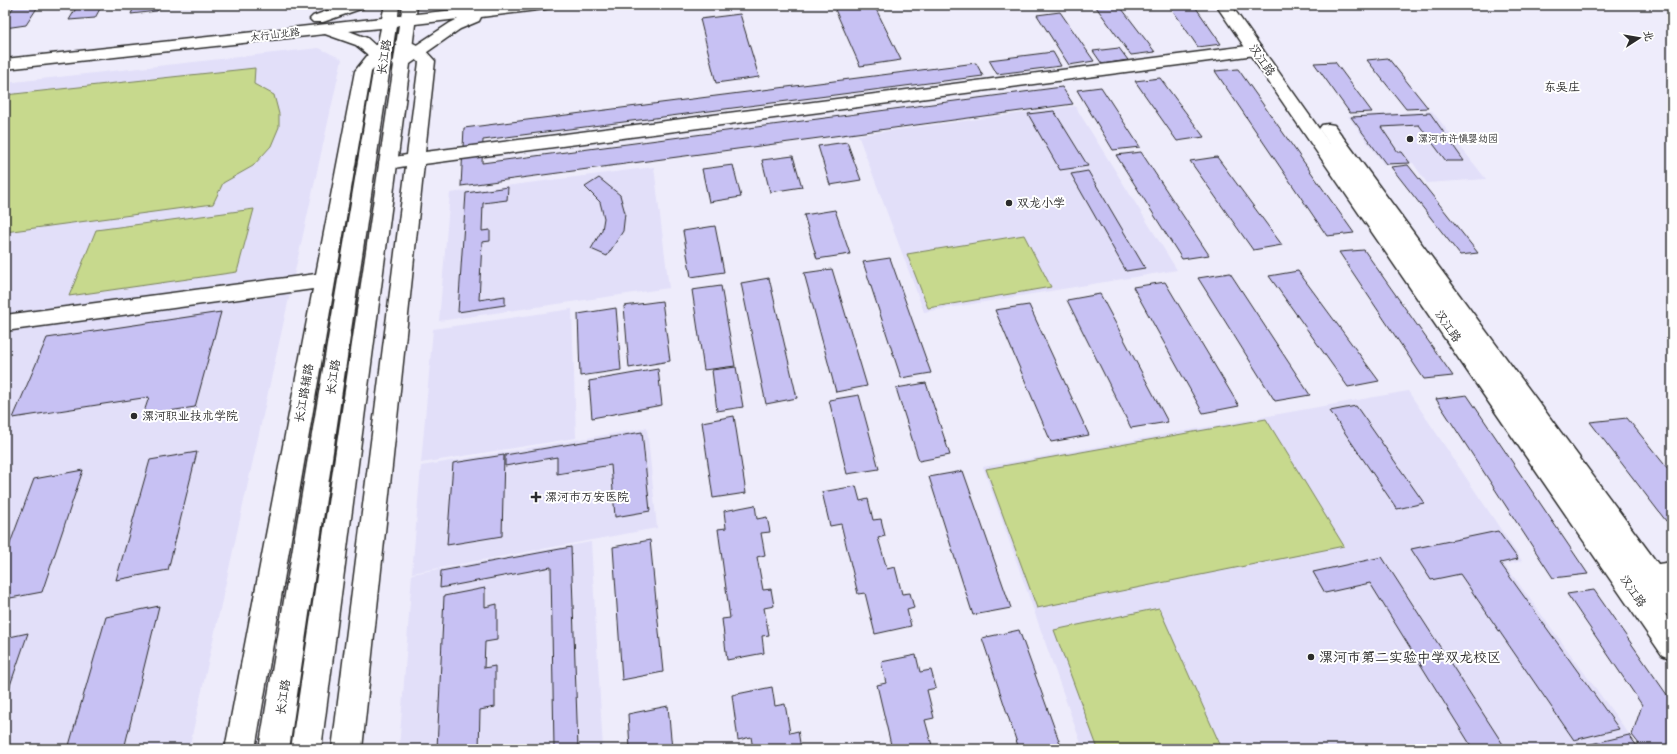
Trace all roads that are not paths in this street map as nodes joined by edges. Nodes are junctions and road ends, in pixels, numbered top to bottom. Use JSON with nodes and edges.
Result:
{"nodes":[{"id":1,"x":358,"y":5,"type":"edge"},
{"id":2,"x":443,"y":5,"type":"edge"},
{"id":3,"x":545,"y":5,"type":"edge"},
{"id":4,"x":1223,"y":5,"type":"edge"},
{"id":5,"x":1239,"y":5,"type":"edge"},
{"id":6,"x":408,"y":11,"type":"edge"},
{"id":7,"x":493,"y":11,"type":"junction"},
{"id":8,"x":391,"y":12,"type":"edge"},
{"id":9,"x":316,"y":25,"type":"junction"},
{"id":10,"x":1255,"y":50,"type":"junction"},
{"id":11,"x":5,"y":52,"type":"edge"},
{"id":12,"x":394,"y":53,"type":"junction"},
{"id":13,"x":5,"y":64,"type":"edge"},
{"id":14,"x":415,"y":160,"type":"junction"},
{"id":15,"x":388,"y":163,"type":"junction"},
{"id":16,"x":325,"y":280,"type":"junction"},
{"id":17,"x":5,"y":323,"type":"edge"},
{"id":18,"x":1662,"y":575,"type":"edge"},
{"id":19,"x":1672,"y":604,"type":"edge"},
{"id":20,"x":1672,"y":646,"type":"edge"},
{"id":21,"x":240,"y":749,"type":"edge"},
{"id":22,"x":274,"y":749,"type":"edge"},
{"id":23,"x":306,"y":749,"type":"edge"},
{"id":24,"x":347,"y":749,"type":"edge"}],
"edges":[{"from":1,"to":9,"type":"street"},
{"from":2,"to":6,"type":"street","name":"太行山北路"},
{"from":3,"to":7,"type":"street","name":"太行山北路"},
{"from":4,"to":10,"type":"street","name":"汉江路"},
{"from":5,"to":18,"type":"street","name":"汉江路"},
{"from":6,"to":7,"type":"street","name":"太行山北路"},
{"from":6,"to":8,"type":"street","name":"太行山北路"},
{"from":6,"to":12,"type":"street","name":"长江路"},
{"from":7,"to":12,"type":"street"},
{"from":8,"to":9,"type":"street","name":"太行山北路"},
{"from":8,"to":12,"type":"street","name":"长江路"},
{"from":9,"to":11,"type":"street","name":"太行山北路"},
{"from":9,"to":12,"type":"street"},
{"from":9,"to":13,"type":"street","name":"太行山北路"},
{"from":10,"to":14,"type":"street"},
{"from":10,"to":20,"type":"street","name":"汉江路"},
{"from":12,"to":14,"type":"street"},
{"from":12,"to":15,"type":"street","name":"长江路"},
{"from":12,"to":16,"type":"street","name":"长江路辅路"},
{"from":12,"to":22,"type":"street","name":"长江路"},
{"from":14,"to":15,"type":"street"},
{"from":14,"to":24,"type":"street"},
{"from":15,"to":23,"type":"street","name":"长江路"},
{"from":16,"to":17,"type":"street"},
{"from":16,"to":21,"type":"street","name":"长江路辅路"},
{"from":18,"to":19,"type":"street","name":"汉江路"}]}
